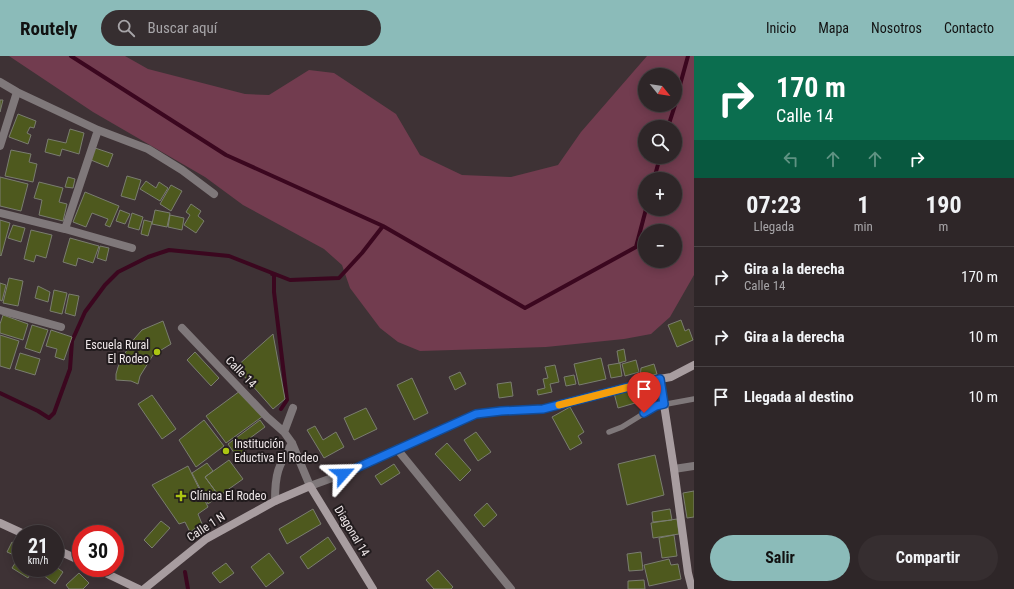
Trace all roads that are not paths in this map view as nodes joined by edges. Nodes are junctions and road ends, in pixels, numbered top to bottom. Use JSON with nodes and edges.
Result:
{"nodes":[{"id":1,"x":0,"y":82,"type":"edge"},
{"id":2,"x":17,"y":92,"type":"junction"},
{"id":3,"x":98,"y":130,"type":"junction"},
{"id":4,"x":0,"y":146,"type":"edge"},
{"id":5,"x":214,"y":194,"type":"dead end"},
{"id":6,"x":0,"y":213,"type":"edge"},
{"id":7,"x":66,"y":229,"type":"junction"},
{"id":8,"x":132,"y":248,"type":"dead end"},
{"id":9,"x":0,"y":310,"type":"edge"},
{"id":10,"x":61,"y":327,"type":"dead end"},
{"id":11,"x":182,"y":328,"type":"dead end"},
{"id":12,"x":694,"y":364,"type":"edge"},
{"id":13,"x":660,"y":379,"type":"junction"},
{"id":14,"x":694,"y":399,"type":"edge"},
{"id":15,"x":664,"y":404,"type":"junction"},
{"id":16,"x":293,"y":408,"type":"dead end"},
{"id":17,"x":284,"y":432,"type":"junction"},
{"id":18,"x":609,"y":432,"type":"dead end"},
{"id":19,"x":292,"y":443,"type":"junction"},
{"id":20,"x":398,"y":448,"type":"junction"},
{"id":21,"x":694,"y":466,"type":"edge"},
{"id":22,"x":674,"y":469,"type":"junction"},
{"id":23,"x":310,"y":486,"type":"junction"},
{"id":24,"x":275,"y":501,"type":"junction"},
{"id":25,"x":0,"y":522,"type":"edge"},
{"id":26,"x":12,"y":528,"type":"edge"},
{"id":27,"x":114,"y":577,"type":"edge"},
{"id":28,"x":140,"y":589,"type":"edge"},
{"id":29,"x":144,"y":589,"type":"edge"},
{"id":30,"x":373,"y":589,"type":"edge"},
{"id":31,"x":511,"y":589,"type":"edge"},
{"id":32,"x":692,"y":589,"type":"edge"}],
"edges":[{"from":1,"to":2,"type":"street"},
{"from":2,"to":3,"type":"street"},
{"from":2,"to":4,"type":"street"},
{"from":3,"to":5,"type":"street"},
{"from":3,"to":7,"type":"street"},
{"from":6,"to":7,"type":"street"},
{"from":7,"to":8,"type":"street"},
{"from":9,"to":10,"type":"street"},
{"from":11,"to":17,"type":"street","name":"Calle 14"},
{"from":12,"to":13,"type":"street","name":"Calle 1 N"},
{"from":13,"to":15,"type":"street"},
{"from":13,"to":20,"type":"street","name":"Calle 1 N"},
{"from":14,"to":15,"type":"lane"},
{"from":15,"to":18,"type":"lane"},
{"from":15,"to":22,"type":"street"},
{"from":16,"to":17,"type":"street"},
{"from":17,"to":19,"type":"street","name":"Calle 14"},
{"from":19,"to":23,"type":"street","name":"Calle 14"},
{"from":19,"to":24,"type":"street"},
{"from":20,"to":23,"type":"street","name":"Calle 1 N"},
{"from":20,"to":31,"type":"street"},
{"from":21,"to":22,"type":"street"},
{"from":22,"to":32,"type":"street"},
{"from":23,"to":24,"type":"street","name":"Calle 1 N"},
{"from":23,"to":30,"type":"street","name":"Diagonal 14"},
{"from":24,"to":29,"type":"street","name":"Calle 1 N"},
{"from":25,"to":26,"type":"street"},
{"from":27,"to":28,"type":"street"}]}
